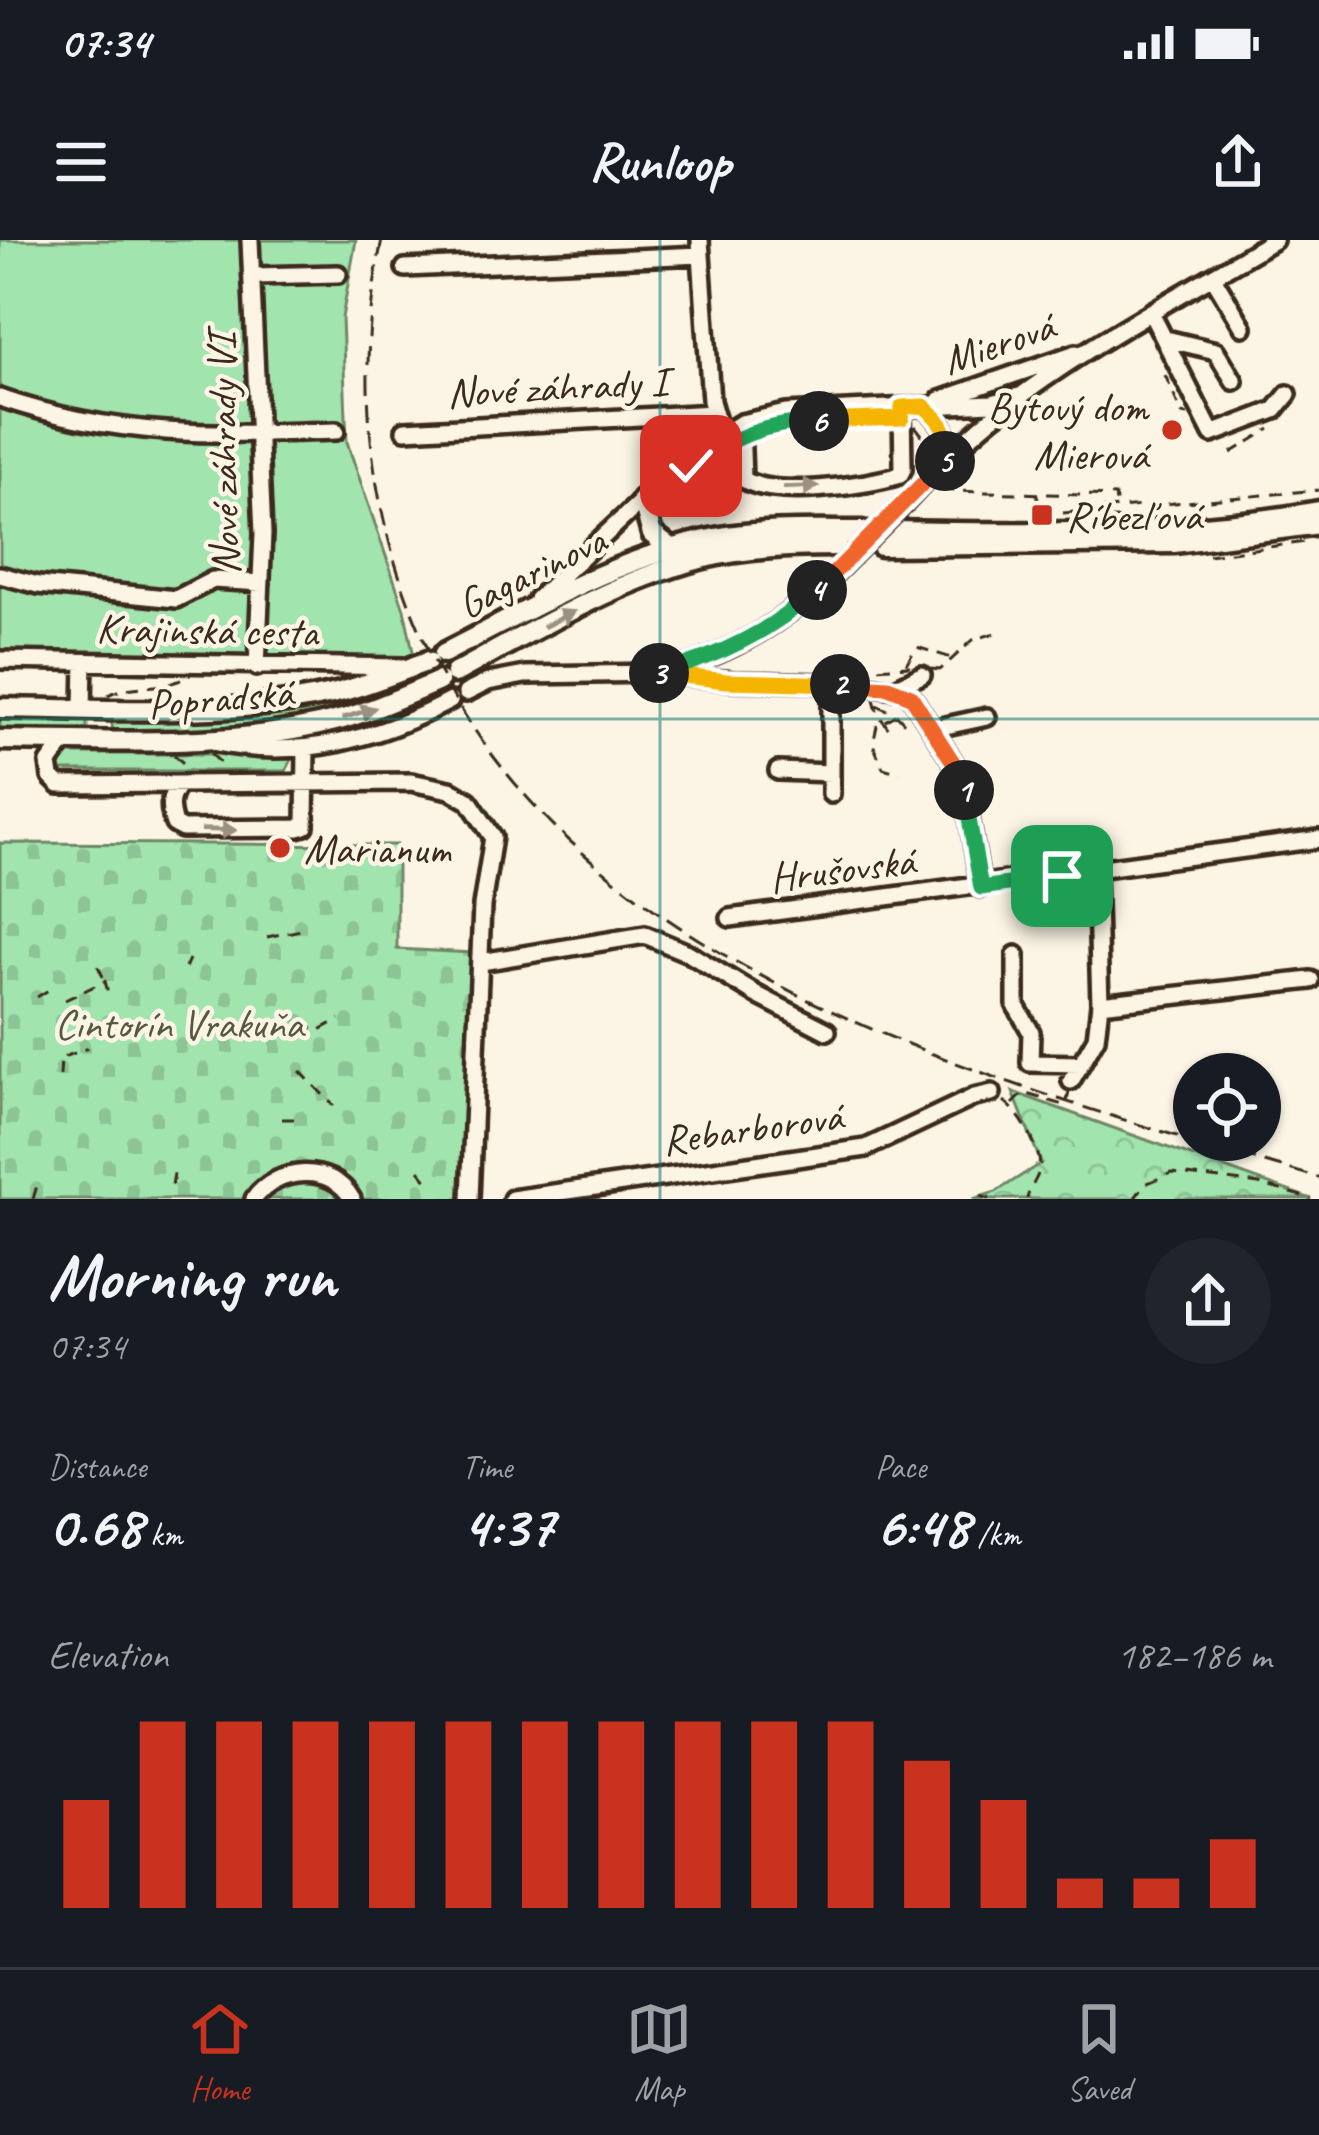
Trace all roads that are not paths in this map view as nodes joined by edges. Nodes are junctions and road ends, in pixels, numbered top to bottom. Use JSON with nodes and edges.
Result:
{"nodes":[{"id":1,"x":250,"y":240,"type":"edge"},
{"id":2,"x":1274,"y":240,"type":"edge"},
{"id":3,"x":700,"y":248,"type":"edge"},
{"id":4,"x":406,"y":268,"type":"dead end"},
{"id":5,"x":338,"y":274,"type":"dead end"},
{"id":6,"x":254,"y":276,"type":"junction"},
{"id":7,"x":1213,"y":277,"type":"junction"},
{"id":8,"x":1151,"y":314,"type":"junction"},
{"id":9,"x":1243,"y":327,"type":"dead end"},
{"id":10,"x":1166,"y":339,"type":"junction"},
{"id":11,"x":1096,"y":346,"type":"junction"},
{"id":12,"x":1234,"y":381,"type":"dead end"},
{"id":13,"x":1288,"y":394,"type":"dead end"},
{"id":14,"x":1023,"y":395,"type":"junction"},
{"id":15,"x":0,"y":398,"type":"edge"},
{"id":16,"x":924,"y":406,"type":"junction"},
{"id":17,"x":902,"y":412,"type":"junction"},
{"id":18,"x":713,"y":413,"type":"junction"},
{"id":19,"x":741,"y":423,"type":"junction"},
{"id":20,"x":405,"y":430,"type":"dead end"},
{"id":21,"x":335,"y":431,"type":"dead end"},
{"id":22,"x":724,"y":431,"type":"junction"},
{"id":23,"x":260,"y":434,"type":"junction"},
{"id":24,"x":939,"y":460,"type":"junction"},
{"id":25,"x":642,"y":499,"type":"junction"},
{"id":26,"x":1319,"y":511,"type":"edge"},
{"id":27,"x":1319,"y":524,"type":"edge"},
{"id":28,"x":672,"y":549,"type":"junction"},
{"id":29,"x":0,"y":575,"type":"edge"},
{"id":30,"x":261,"y":584,"type":"junction"},
{"id":31,"x":521,"y":613,"type":"junction"},
{"id":32,"x":428,"y":660,"type":"junction"},
{"id":33,"x":0,"y":661,"type":"edge"},
{"id":34,"x":84,"y":662,"type":"junction"},
{"id":35,"x":257,"y":667,"type":"junction"},
{"id":36,"x":659,"y":673,"type":"junction"},
{"id":37,"x":922,"y":675,"type":"dead end"},
{"id":38,"x":447,"y":677,"type":"joint"},
{"id":39,"x":831,"y":684,"type":"junction"},
{"id":40,"x":895,"y":688,"type":"junction"},
{"id":41,"x":0,"y":708,"type":"edge"},
{"id":42,"x":83,"y":709,"type":"junction"},
{"id":43,"x":987,"y":717,"type":"dead end"},
{"id":44,"x":932,"y":729,"type":"junction"},
{"id":45,"x":0,"y":740,"type":"edge"},
{"id":46,"x":66,"y":740,"type":"junction"},
{"id":47,"x":206,"y":746,"type":"junction"},
{"id":48,"x":306,"y":748,"type":"junction"},
{"id":49,"x":778,"y":771,"type":"dead end"},
{"id":50,"x":831,"y":773,"type":"junction"},
{"id":51,"x":305,"y":783,"type":"junction"},
{"id":52,"x":179,"y":785,"type":"junction"},
{"id":53,"x":831,"y":794,"type":"dead end"},
{"id":54,"x":1319,"y":839,"type":"edge"},
{"id":55,"x":1096,"y":871,"type":"junction"},
{"id":56,"x":981,"y":888,"type":"junction"},
{"id":57,"x":730,"y":918,"type":"dead end"},
{"id":58,"x":1016,"y":955,"type":"dead end"},
{"id":59,"x":481,"y":962,"type":"junction"},
{"id":60,"x":1311,"y":980,"type":"dead end"},
{"id":61,"x":1100,"y":1004,"type":"junction"},
{"id":62,"x":827,"y":1031,"type":"dead end"},
{"id":63,"x":1081,"y":1064,"type":"junction"},
{"id":64,"x":1072,"y":1081,"type":"road end"},
{"id":65,"x":992,"y":1093,"type":"road end"},
{"id":66,"x":254,"y":1199,"type":"edge"},
{"id":67,"x":352,"y":1199,"type":"edge"},
{"id":68,"x":470,"y":1199,"type":"edge"},
{"id":69,"x":512,"y":1199,"type":"edge"}],
"edges":[{"from":1,"to":6,"type":"street","name":"Nové záhrady VI"},
{"from":2,"to":7,"type":"street","name":"Mierová"},
{"from":3,"to":4,"type":"street"},
{"from":3,"to":18,"type":"street"},
{"from":5,"to":6,"type":"street"},
{"from":6,"to":23,"type":"street","name":"Nové záhrady VI"},
{"from":7,"to":8,"type":"street","name":"Mierová"},
{"from":7,"to":9,"type":"street"},
{"from":8,"to":10,"type":"street"},
{"from":8,"to":11,"type":"street","name":"Mierová"},
{"from":10,"to":12,"type":"street"},
{"from":10,"to":13,"type":"street"},
{"from":11,"to":14,"type":"street","name":"Mierová"},
{"from":11,"to":16,"type":"street","name":"Mierová"},
{"from":14,"to":16,"type":"street","name":"Mierová"},
{"from":14,"to":24,"type":"street","name":"Mierová"},
{"from":15,"to":23,"type":"street"},
{"from":16,"to":17,"type":"street","name":"Mierová"},
{"from":16,"to":24,"type":"street"},
{"from":17,"to":19,"type":"street","name":"Mierová"},
{"from":19,"to":17,"type":"street","one_way":true},
{"from":18,"to":20,"type":"street","name":"Nové záhrady I"},
{"from":18,"to":22,"type":"street"},
{"from":19,"to":22,"type":"street","name":"Mierová"},
{"from":21,"to":23,"type":"street"},
{"from":22,"to":25,"type":"street","name":"Mierová"},
{"from":23,"to":30,"type":"street","name":"Nové záhrady VI"},
{"from":24,"to":36,"type":"street","name":"Mierová","bridge":true},
{"from":25,"to":28,"type":"main road"},
{"from":25,"to":31,"type":"street","name":"Mierová"},
{"from":26,"to":27,"type":"main road"},
{"from":28,"to":31,"type":"main road","name":"Gagarinova"},
{"from":38,"to":28,"type":"main road","name":"Gagarinova","one_way":true},
{"from":29,"to":30,"type":"street"},
{"from":30,"to":35,"type":"street","name":"Nové záhrady VI"},
{"from":31,"to":32,"type":"main road","name":"Gagarinova"},
{"from":32,"to":35,"type":"street","name":"Krajinská cesta"},
{"from":32,"to":42,"type":"main road","name":"Popradská"},
{"from":33,"to":34,"type":"street","name":"Krajinská cesta"},
{"from":34,"to":35,"type":"street","name":"Krajinská cesta"},
{"from":34,"to":42,"type":"street"},
{"from":36,"to":39,"type":"street"},
{"from":36,"to":48,"type":"street"},
{"from":37,"to":40,"type":"street"},
{"from":47,"to":38,"type":"main road","name":"Popradská","one_way":true},
{"from":39,"to":40,"type":"street"},
{"from":39,"to":50,"type":"street"},
{"from":40,"to":44,"type":"street"},
{"from":41,"to":42,"type":"main road","name":"Popradská"},
{"from":43,"to":44,"type":"street"},
{"from":44,"to":56,"type":"street"},
{"from":45,"to":46,"type":"main road","name":"Popradská"},
{"from":46,"to":47,"type":"main road","name":"Popradská"},
{"from":46,"to":52,"type":"street"},
{"from":47,"to":48,"type":"street"},
{"from":48,"to":51,"type":"street"},
{"from":49,"to":50,"type":"street"},
{"from":50,"to":53,"type":"street"},
{"from":51,"to":52,"type":"street"},
{"from":52,"to":51,"type":"street","one_way":true},
{"from":51,"to":59,"type":"street"},
{"from":54,"to":55,"type":"street","name":"Hrušovská"},
{"from":55,"to":56,"type":"street","name":"Hrušovská"},
{"from":55,"to":61,"type":"street"},
{"from":56,"to":57,"type":"street","name":"Hrušovská"},
{"from":58,"to":63,"type":"street"},
{"from":59,"to":62,"type":"street","name":"Rebarborová"},
{"from":59,"to":68,"type":"street"},
{"from":60,"to":61,"type":"street"},
{"from":61,"to":63,"type":"street"},
{"from":63,"to":64,"type":"street"},
{"from":65,"to":69,"type":"street","name":"Rebarborová"},
{"from":66,"to":67,"type":"street"}]}
